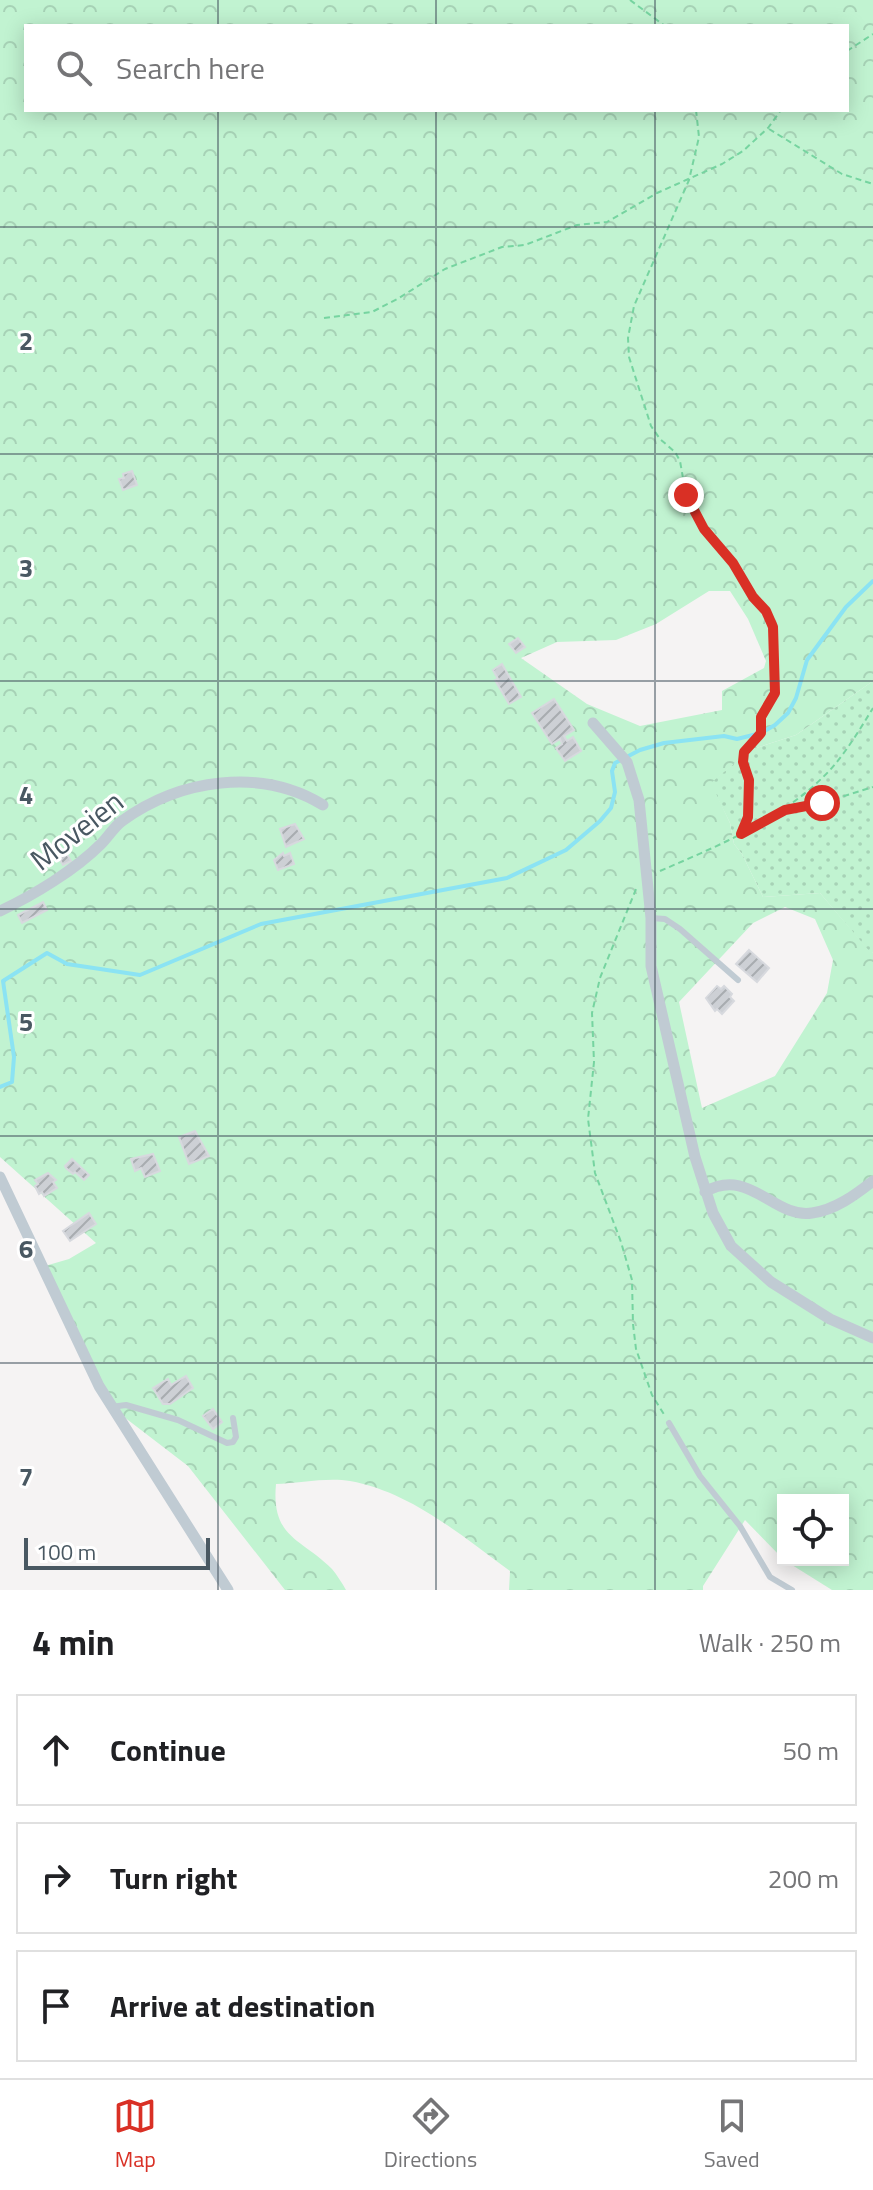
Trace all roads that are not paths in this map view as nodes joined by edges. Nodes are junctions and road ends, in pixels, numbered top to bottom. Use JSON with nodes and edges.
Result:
{"nodes":[{"id":1,"x":593,"y":723,"type":"dead end"},
{"id":2,"x":323,"y":805,"type":"dead end"},
{"id":3,"x":0,"y":911,"type":"edge"},
{"id":4,"x":651,"y":918,"type":"junction"},
{"id":5,"x":738,"y":980,"type":"dead end"},
{"id":6,"x":0,"y":1177,"type":"edge"},
{"id":7,"x":873,"y":1181,"type":"edge"},
{"id":8,"x":705,"y":1192,"type":"junction"},
{"id":9,"x":873,"y":1338,"type":"edge"},
{"id":10,"x":111,"y":1407,"type":"junction"},
{"id":11,"x":233,"y":1418,"type":"dead end"},
{"id":12,"x":669,"y":1423,"type":"road end"},
{"id":13,"x":787,"y":1589,"type":"edge"},
{"id":14,"x":228,"y":1590,"type":"edge"}],
"edges":[{"from":1,"to":4,"type":"street"},
{"from":2,"to":3,"type":"street","name":"Moveien"},
{"from":4,"to":5,"type":"lane"},
{"from":4,"to":8,"type":"street"},
{"from":6,"to":10,"type":"street"},
{"from":7,"to":8,"type":"street"},
{"from":8,"to":9,"type":"street"},
{"from":10,"to":11,"type":"lane"},
{"from":10,"to":14,"type":"street"},
{"from":12,"to":13,"type":"lane"}]}
